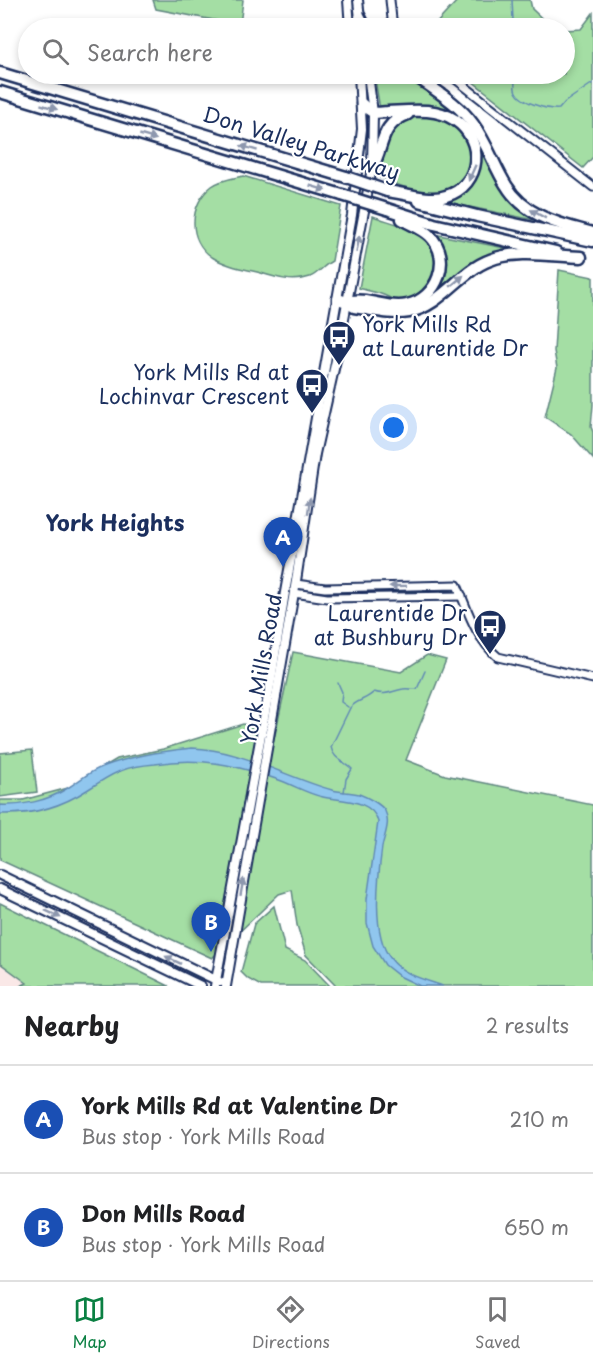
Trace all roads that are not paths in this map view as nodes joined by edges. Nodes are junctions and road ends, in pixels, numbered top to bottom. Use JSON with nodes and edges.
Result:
{"nodes":[{"id":1,"x":348,"y":0,"type":"edge"},
{"id":2,"x":358,"y":0,"type":"edge"},
{"id":3,"x":390,"y":0,"type":"edge"},
{"id":4,"x":349,"y":18,"type":"edge"},
{"id":5,"x":361,"y":18,"type":"edge"},
{"id":6,"x":392,"y":18,"type":"edge"},
{"id":7,"x":38,"y":84,"type":"edge"},
{"id":8,"x":360,"y":84,"type":"edge"},
{"id":9,"x":370,"y":84,"type":"edge"},
{"id":10,"x":426,"y":84,"type":"edge"},
{"id":11,"x":462,"y":84,"type":"edge"},
{"id":12,"x":3,"y":93,"type":"edge"},
{"id":13,"x":362,"y":104,"type":"junction"},
{"id":14,"x":418,"y":111,"type":"junction"},
{"id":15,"x":374,"y":112,"type":"junction"},
{"id":16,"x":372,"y":168,"type":"junction"},
{"id":17,"x":593,"y":187,"type":"edge"},
{"id":18,"x":387,"y":191,"type":"junction"},
{"id":19,"x":387,"y":209,"type":"junction"},
{"id":20,"x":593,"y":233,"type":"edge"},
{"id":21,"x":593,"y":241,"type":"edge"},
{"id":22,"x":581,"y":257,"type":"junction"},
{"id":23,"x":593,"y":260,"type":"edge"},
{"id":24,"x":342,"y":300,"type":"junction"},
{"id":25,"x":295,"y":589,"type":"junction"},
{"id":26,"x":462,"y":596,"type":"junction"},
{"id":27,"x":593,"y":679,"type":"edge"},
{"id":28,"x":266,"y":727,"type":"junction"},
{"id":29,"x":0,"y":876,"type":"edge"},
{"id":30,"x":0,"y":889,"type":"edge"},
{"id":31,"x":215,"y":983,"type":"edge"},
{"id":32,"x":201,"y":986,"type":"edge"},
{"id":33,"x":226,"y":986,"type":"edge"}],
"edges":[{"from":1,"to":4,"type":"main road"},
{"from":2,"to":5,"type":"main road"},
{"from":3,"to":6,"type":"street"},
{"from":18,"to":7,"type":"highway","name":"Don Valley Parkway","one_way":true,"bridge":true},
{"from":8,"to":13,"type":"main road","name":"York Mills Road"},
{"from":9,"to":15,"type":"main road","name":"York Mills Road"},
{"from":20,"to":10,"type":"highway","one_way":true},
{"from":11,"to":17,"type":"street"},
{"from":12,"to":19,"type":"highway","name":"Don Valley Parkway","one_way":true,"bridge":true},
{"from":13,"to":15,"type":"highway"},
{"from":13,"to":24,"type":"main road","name":"York Mills Road"},
{"from":14,"to":15,"type":"highway"},
{"from":14,"to":16,"type":"highway"},
{"from":14,"to":18,"type":"highway","one_way":true},
{"from":15,"to":16,"type":"main road","name":"York Mills Road"},
{"from":24,"to":16,"type":"main road","name":"York Mills Road","one_way":true},
{"from":18,"to":21,"type":"highway","name":"Don Valley Parkway"},
{"from":19,"to":22,"type":"highway","name":"Don Valley Parkway"},
{"from":19,"to":24,"type":"highway"},
{"from":22,"to":23,"type":"highway","name":"Don Valley Parkway"},
{"from":24,"to":22,"type":"highway","one_way":true},
{"from":25,"to":24,"type":"main road","name":"York Mills Road","one_way":true},
{"from":24,"to":28,"type":"main road","name":"York Mills Road"},
{"from":25,"to":26,"type":"street"},
{"from":26,"to":25,"type":"street","one_way":true},
{"from":25,"to":28,"type":"main road","name":"York Mills Road"},
{"from":26,"to":27,"type":"street"},
{"from":28,"to":31,"type":"main road","name":"York Mills Road"},
{"from":33,"to":28,"type":"main road","name":"York Mills Road","one_way":true},
{"from":31,"to":29,"type":"main road","one_way":true},
{"from":30,"to":32,"type":"main road","one_way":true},
{"from":31,"to":33,"type":"main road"}]}
